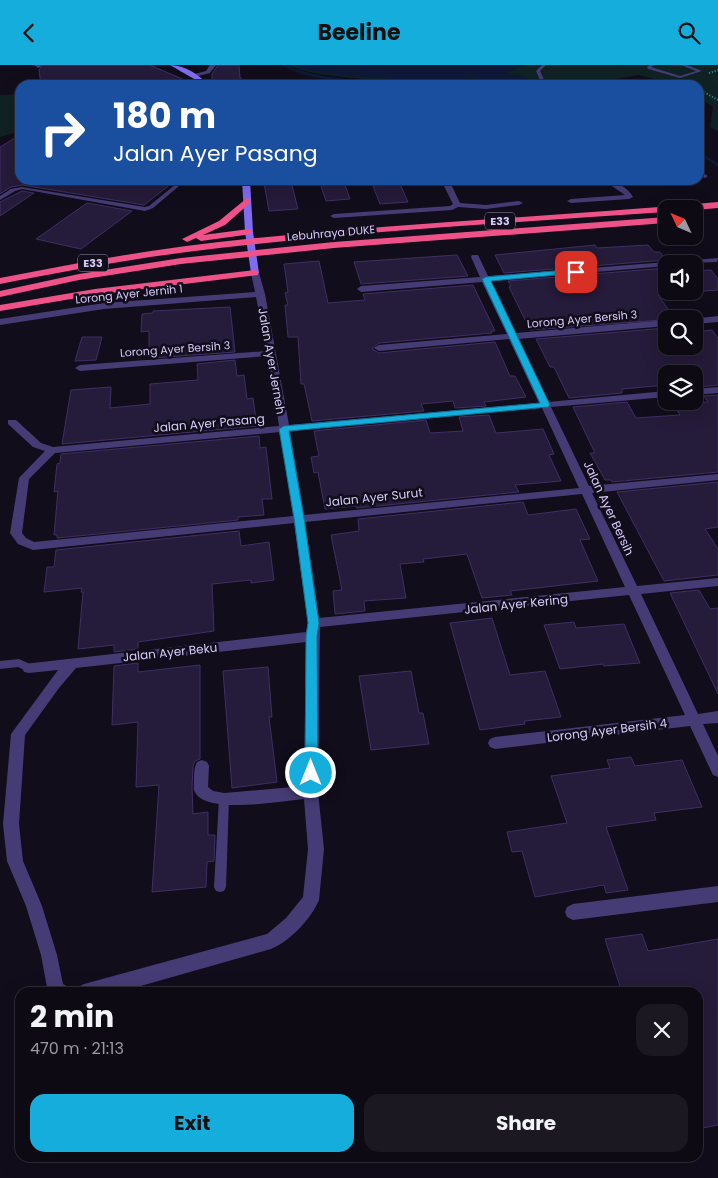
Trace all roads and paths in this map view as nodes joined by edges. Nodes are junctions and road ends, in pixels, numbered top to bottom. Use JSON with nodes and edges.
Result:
{"nodes":[{"id":1,"x":173,"y":65,"type":"edge"},
{"id":2,"x":213,"y":65,"type":"edge"},
{"id":3,"x":544,"y":65,"type":"edge"},
{"id":4,"x":653,"y":65,"type":"edge"},
{"id":5,"x":683,"y":65,"type":"edge"},
{"id":6,"x":194,"y":75,"type":"junction"},
{"id":7,"x":200,"y":80,"type":"edge"},
{"id":8,"x":542,"y":80,"type":"edge"},
{"id":9,"x":704,"y":92,"type":"edge"},
{"id":10,"x":718,"y":100,"type":"edge"},
{"id":11,"x":178,"y":185,"type":"edge"},
{"id":12,"x":246,"y":185,"type":"edge"},
{"id":13,"x":447,"y":185,"type":"edge"},
{"id":14,"x":614,"y":185,"type":"edge"},
{"id":15,"x":0,"y":198,"type":"edge"},
{"id":16,"x":247,"y":201,"type":"junction"},
{"id":17,"x":571,"y":201,"type":"dead end"},
{"id":18,"x":519,"y":203,"type":"dead end"},
{"id":19,"x":457,"y":205,"type":"junction"},
{"id":20,"x":718,"y":205,"type":"edge"},
{"id":21,"x":703,"y":206,"type":"edge"},
{"id":22,"x":658,"y":210,"type":"edge"},
{"id":23,"x":334,"y":216,"type":"dead end"},
{"id":24,"x":658,"y":221,"type":"edge"},
{"id":25,"x":249,"y":231,"type":"junction"},
{"id":26,"x":186,"y":244,"type":"junction"},
{"id":27,"x":475,"y":257,"type":"dead end"},
{"id":28,"x":717,"y":260,"type":"dead end"},
{"id":29,"x":703,"y":261,"type":"edge"},
{"id":30,"x":658,"y":265,"type":"edge"},
{"id":31,"x":0,"y":273,"type":"edge"},
{"id":32,"x":255,"y":273,"type":"junction"},
{"id":33,"x":486,"y":279,"type":"junction"},
{"id":34,"x":0,"y":281,"type":"edge"},
{"id":35,"x":361,"y":289,"type":"dead end"},
{"id":36,"x":261,"y":294,"type":"junction"},
{"id":37,"x":0,"y":295,"type":"edge"},
{"id":38,"x":0,"y":308,"type":"edge"},
{"id":39,"x":718,"y":319,"type":"edge"},
{"id":40,"x":703,"y":320,"type":"edge"},
{"id":41,"x":0,"y":322,"type":"edge"},
{"id":42,"x":658,"y":324,"type":"edge"},
{"id":43,"x":513,"y":336,"type":"junction"},
{"id":44,"x":380,"y":348,"type":"dead end"},
{"id":45,"x":272,"y":353,"type":"junction"},
{"id":46,"x":80,"y":368,"type":"dead end"},
{"id":47,"x":718,"y":390,"type":"edge"},
{"id":48,"x":703,"y":391,"type":"edge"},
{"id":49,"x":658,"y":395,"type":"edge"},
{"id":50,"x":545,"y":405,"type":"junction"},
{"id":51,"x":12,"y":423,"type":"dead end"},
{"id":52,"x":284,"y":429,"type":"junction"},
{"id":53,"x":52,"y":450,"type":"junction"},
{"id":54,"x":718,"y":477,"type":"edge"},
{"id":55,"x":585,"y":490,"type":"junction"},
{"id":56,"x":299,"y":518,"type":"junction"},
{"id":57,"x":718,"y":582,"type":"edge"},
{"id":58,"x":634,"y":592,"type":"junction"},
{"id":59,"x":313,"y":630,"type":"junction"},
{"id":60,"x":72,"y":663,"type":"junction"},
{"id":61,"x":0,"y":665,"type":"edge"},
{"id":62,"x":29,"y":667,"type":"joint"},
{"id":63,"x":718,"y":717,"type":"edge"},
{"id":64,"x":694,"y":719,"type":"junction"},
{"id":65,"x":495,"y":743,"type":"dead end"},
{"id":66,"x":202,"y":766,"type":"dead end"},
{"id":67,"x":718,"y":771,"type":"edge"},
{"id":68,"x":311,"y":792,"type":"junction"},
{"id":69,"x":224,"y":799,"type":"junction"},
{"id":70,"x":220,"y":887,"type":"dead end"},
{"id":71,"x":718,"y":894,"type":"edge"},
{"id":72,"x":573,"y":912,"type":"dead end"},
{"id":73,"x":56,"y":987,"type":"edge"},
{"id":74,"x":106,"y":987,"type":"edge"}],
"edges":[{"from":1,"to":6,"type":"main road"},
{"from":2,"to":6,"type":"street"},
{"from":3,"to":8,"type":"lane"},
{"from":4,"to":5,"type":"lane"},
{"from":6,"to":7,"type":"main road"},
{"from":9,"to":10,"type":"path"},
{"from":11,"to":15,"type":"lane"},
{"from":12,"to":16,"type":"main road","name":"Jalan Ayer Jerneh"},
{"from":13,"to":19,"type":"street"},
{"from":14,"to":17,"type":"street"},
{"from":16,"to":25,"type":"main road","name":"Jalan Ayer Jerneh"},
{"from":16,"to":26,"type":"highway"},
{"from":18,"to":19,"type":"street"},
{"from":19,"to":23,"type":"street"},
{"from":20,"to":21,"type":"highway"},
{"from":22,"to":26,"type":"highway","name":"Lebuhraya DUKE","number":"E33"},
{"from":24,"to":37,"type":"highway","name":"Lebuhraya DUKE","number":"E33"},
{"from":25,"to":26,"type":"highway"},
{"from":25,"to":32,"type":"main road","name":"Jalan Ayer Jerneh"},
{"from":26,"to":31,"type":"highway"},
{"from":26,"to":34,"type":"highway","name":"Lebuhraya DUKE","number":"E33"},
{"from":27,"to":33,"type":"street","name":"Jalan Ayer Bersih"},
{"from":28,"to":29,"type":"street"},
{"from":30,"to":33,"type":"street"},
{"from":32,"to":36,"type":"street","name":"Jalan Ayer Jerneh"},
{"from":32,"to":38,"type":"highway"},
{"from":33,"to":35,"type":"street"},
{"from":33,"to":43,"type":"street","name":"Jalan Ayer Bersih"},
{"from":36,"to":41,"type":"street","name":"Lorong Ayer Jernih 1"},
{"from":36,"to":45,"type":"street","name":"Jalan Ayer Jerneh"},
{"from":39,"to":40,"type":"street"},
{"from":42,"to":43,"type":"street","name":"Lorong Ayer Bersih 3"},
{"from":43,"to":44,"type":"street","name":"Lorong Ayer Bersih 3"},
{"from":43,"to":50,"type":"street","name":"Jalan Ayer Bersih"},
{"from":45,"to":46,"type":"street","name":"Lorong Ayer Bersih 3"},
{"from":45,"to":52,"type":"street","name":"Jalan Ayer Jerneh"},
{"from":47,"to":48,"type":"street"},
{"from":49,"to":50,"type":"street","name":"Jalan Ayer Pasang"},
{"from":50,"to":52,"type":"street","name":"Jalan Ayer Pasang"},
{"from":50,"to":55,"type":"street","name":"Jalan Ayer Bersih"},
{"from":51,"to":53,"type":"street"},
{"from":52,"to":53,"type":"street","name":"Jalan Ayer Pasang"},
{"from":52,"to":56,"type":"street","name":"Jalan Ayer Jerneh"},
{"from":53,"to":56,"type":"street","name":"Jalan Ayer Surut"},
{"from":54,"to":55,"type":"street","name":"Jalan Ayer Surut"},
{"from":55,"to":56,"type":"street","name":"Jalan Ayer Surut"},
{"from":55,"to":58,"type":"street","name":"Jalan Ayer Bersih"},
{"from":56,"to":59,"type":"street","name":"Jalan Ayer Jerneh"},
{"from":57,"to":58,"type":"street","name":"Jalan Ayer Kering"},
{"from":58,"to":59,"type":"street","name":"Jalan Ayer Kering"},
{"from":58,"to":64,"type":"street","name":"Jalan Ayer Bersih"},
{"from":59,"to":60,"type":"street","name":"Jalan Ayer Beku"},
{"from":59,"to":68,"type":"street","name":"Jalan Ayer Jerneh"},
{"from":60,"to":62,"type":"street","name":"Jalan Ayer Beku"},
{"from":60,"to":73,"type":"street"},
{"from":61,"to":62,"type":"lane"},
{"from":63,"to":64,"type":"street","name":"Lorong Ayer Bersih 4"},
{"from":64,"to":65,"type":"street","name":"Lorong Ayer Bersih 4"},
{"from":64,"to":67,"type":"street","name":"Jalan Ayer Bersih"},
{"from":66,"to":69,"type":"street"},
{"from":68,"to":69,"type":"street"},
{"from":68,"to":74,"type":"street","name":"Jalan Ayer Jerneh"},
{"from":69,"to":70,"type":"lane"},
{"from":71,"to":72,"type":"street"}]}
